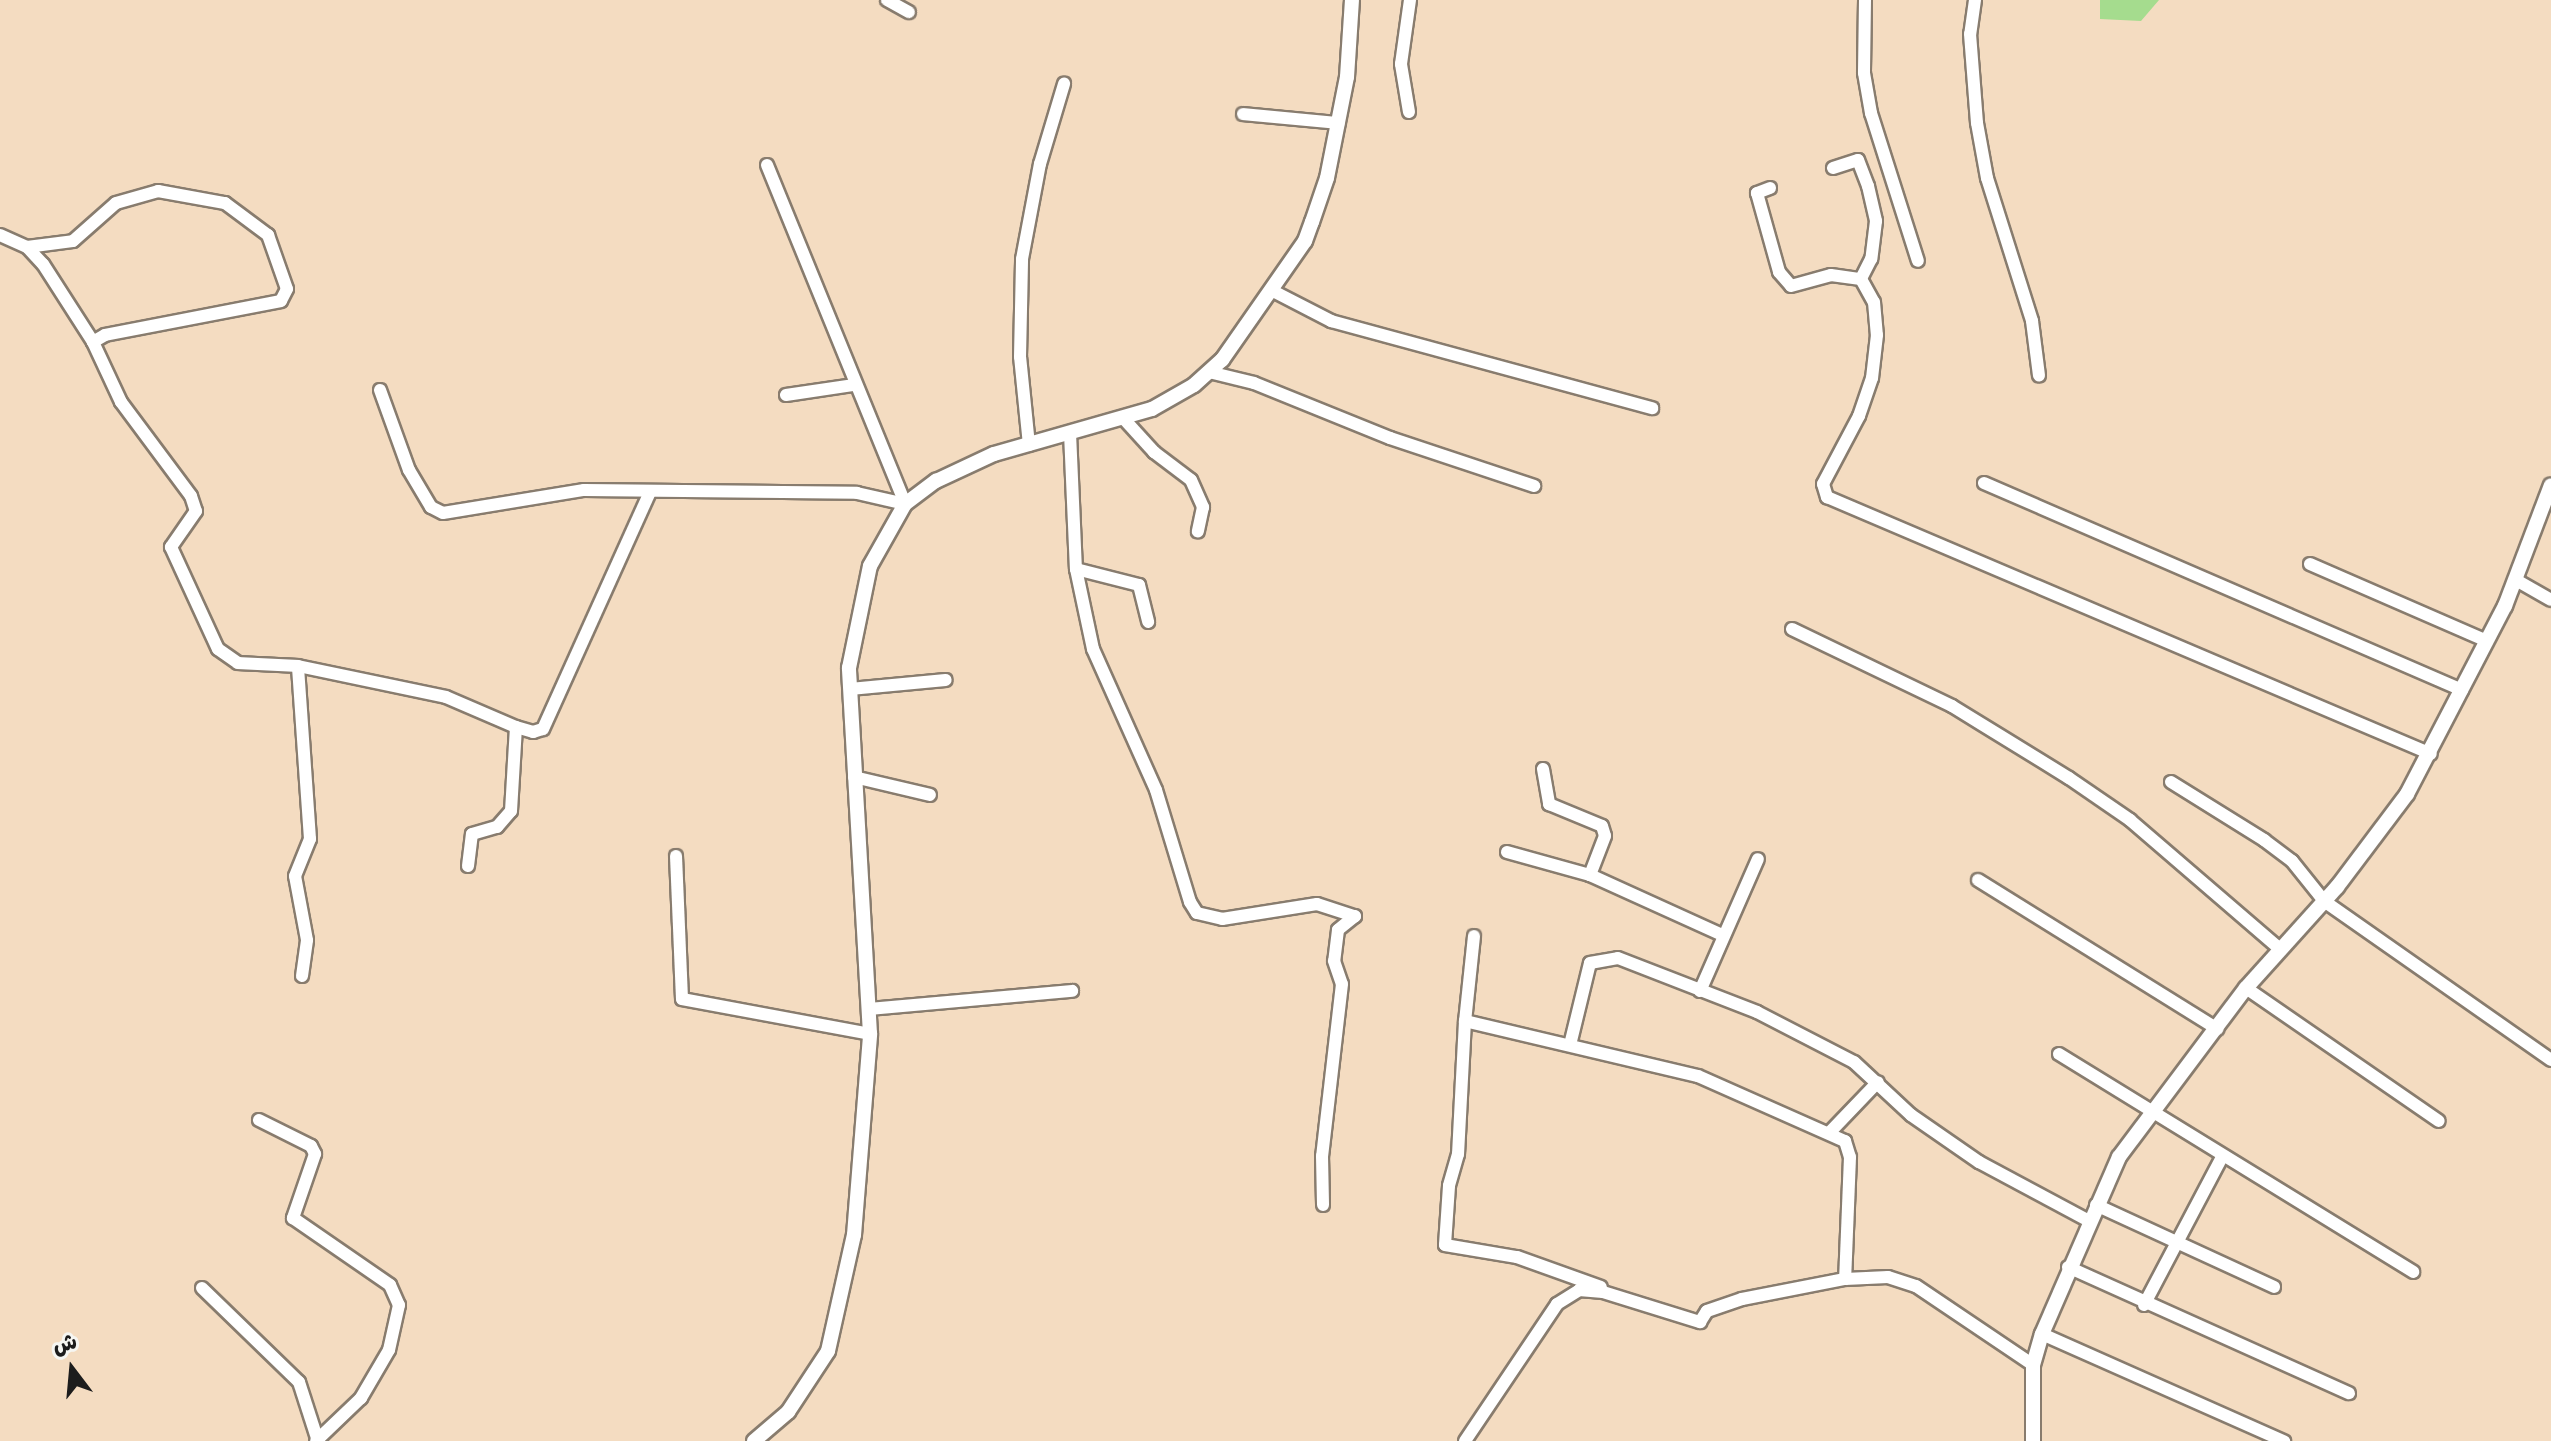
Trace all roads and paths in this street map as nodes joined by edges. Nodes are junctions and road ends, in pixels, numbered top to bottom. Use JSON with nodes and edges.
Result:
{"nodes":[{"id":1,"x":887,"y":0,"type":"edge"},
{"id":2,"x":1352,"y":0,"type":"edge"},
{"id":3,"x":1410,"y":0,"type":"edge"},
{"id":4,"x":1865,"y":0,"type":"edge"},
{"id":5,"x":1975,"y":0,"type":"edge"},
{"id":6,"x":909,"y":12,"type":"dead end"},
{"id":7,"x":1064,"y":84,"type":"dead end"},
{"id":8,"x":1409,"y":112,"type":"dead end"},
{"id":9,"x":1243,"y":114,"type":"dead end"},
{"id":10,"x":1339,"y":123,"type":"junction"},
{"id":11,"x":767,"y":165,"type":"dead end"},
{"id":12,"x":1833,"y":168,"type":"dead end"},
{"id":13,"x":1770,"y":188,"type":"dead end"},
{"id":14,"x":0,"y":235,"type":"edge"},
{"id":15,"x":27,"y":247,"type":"junction"},
{"id":16,"x":1918,"y":261,"type":"dead end"},
{"id":17,"x":1861,"y":279,"type":"junction"},
{"id":18,"x":1271,"y":290,"type":"junction"},
{"id":19,"x":93,"y":342,"type":"junction"},
{"id":20,"x":1209,"y":372,"type":"junction"},
{"id":21,"x":2039,"y":376,"type":"dead end"},
{"id":22,"x":854,"y":385,"type":"junction"},
{"id":23,"x":380,"y":390,"type":"dead end"},
{"id":24,"x":786,"y":395,"type":"dead end"},
{"id":25,"x":1652,"y":408,"type":"dead end"},
{"id":26,"x":1124,"y":419,"type":"junction"},
{"id":27,"x":1070,"y":433,"type":"junction"},
{"id":28,"x":1029,"y":445,"type":"junction"},
{"id":29,"x":1984,"y":483,"type":"dead end"},
{"id":30,"x":2551,"y":485,"type":"edge"},
{"id":31,"x":1534,"y":486,"type":"dead end"},
{"id":32,"x":650,"y":492,"type":"junction"},
{"id":33,"x":905,"y":504,"type":"junction"},
{"id":34,"x":1198,"y":531,"type":"dead end"},
{"id":35,"x":2310,"y":564,"type":"dead end"},
{"id":36,"x":1076,"y":569,"type":"junction"},
{"id":37,"x":2516,"y":580,"type":"junction"},
{"id":38,"x":2551,"y":600,"type":"edge"},
{"id":39,"x":1148,"y":622,"type":"dead end"},
{"id":40,"x":1792,"y":629,"type":"dead end"},
{"id":41,"x":2487,"y":641,"type":"junction"},
{"id":42,"x":298,"y":666,"type":"junction"},
{"id":43,"x":946,"y":680,"type":"dead end"},
{"id":44,"x":850,"y":689,"type":"junction"},
{"id":45,"x":2462,"y":690,"type":"junction"},
{"id":46,"x":516,"y":727,"type":"junction"},
{"id":47,"x":2431,"y":754,"type":"junction"},
{"id":48,"x":1543,"y":769,"type":"dead end"},
{"id":49,"x":854,"y":777,"type":"junction"},
{"id":50,"x":2171,"y":782,"type":"dead end"},
{"id":51,"x":930,"y":795,"type":"dead end"},
{"id":52,"x":1507,"y":852,"type":"dead end"},
{"id":53,"x":676,"y":856,"type":"dead end"},
{"id":54,"x":1758,"y":859,"type":"dead end"},
{"id":55,"x":468,"y":866,"type":"dead end"},
{"id":56,"x":1590,"y":875,"type":"junction"},
{"id":57,"x":1978,"y":880,"type":"dead end"},
{"id":58,"x":2324,"y":901,"type":"junction"},
{"id":59,"x":1722,"y":935,"type":"junction"},
{"id":60,"x":1474,"y":936,"type":"dead end"},
{"id":61,"x":2280,"y":949,"type":"junction"},
{"id":62,"x":302,"y":976,"type":"dead end"},
{"id":63,"x":2246,"y":988,"type":"junction"},
{"id":64,"x":1072,"y":991,"type":"dead end"},
{"id":65,"x":1700,"y":991,"type":"junction"},
{"id":66,"x":869,"y":1009,"type":"junction"},
{"id":67,"x":1465,"y":1021,"type":"junction"},
{"id":68,"x":2217,"y":1029,"type":"junction"},
{"id":69,"x":870,"y":1034,"type":"junction"},
{"id":70,"x":1570,"y":1045,"type":"junction"},
{"id":71,"x":2059,"y":1054,"type":"dead end"},
{"id":72,"x":2551,"y":1060,"type":"edge"},
{"id":73,"x":1878,"y":1082,"type":"junction"},
{"id":74,"x":2148,"y":1111,"type":"junction"},
{"id":75,"x":259,"y":1120,"type":"dead end"},
{"id":76,"x":2439,"y":1121,"type":"dead end"},
{"id":77,"x":1830,"y":1132,"type":"junction"},
{"id":78,"x":2222,"y":1157,"type":"junction"},
{"id":79,"x":1323,"y":1205,"type":"dead end"},
{"id":80,"x":2096,"y":1205,"type":"junction"},
{"id":81,"x":2089,"y":1221,"type":"junction"},
{"id":82,"x":2178,"y":1245,"type":"junction"},
{"id":83,"x":2068,"y":1267,"type":"junction"},
{"id":84,"x":2413,"y":1272,"type":"dead end"},
{"id":85,"x":1845,"y":1279,"type":"junction"},
{"id":86,"x":2274,"y":1287,"type":"dead end"},
{"id":87,"x":202,"y":1288,"type":"dead end"},
{"id":88,"x":2144,"y":1305,"type":"junction"},
{"id":89,"x":1707,"y":1311,"type":"junction"},
{"id":90,"x":2042,"y":1334,"type":"junction"},
{"id":91,"x":2033,"y":1365,"type":"junction"},
{"id":92,"x":2349,"y":1393,"type":"dead end"},
{"id":93,"x":317,"y":1440,"type":"edge"},
{"id":94,"x":754,"y":1441,"type":"edge"},
{"id":95,"x":1465,"y":1441,"type":"edge"},
{"id":96,"x":2033,"y":1441,"type":"edge"},
{"id":97,"x":2284,"y":1441,"type":"edge"}],
"edges":[{"from":1,"to":6,"type":"street"},
{"from":2,"to":10,"type":"street"},
{"from":3,"to":8,"type":"street"},
{"from":4,"to":16,"type":"street"},
{"from":5,"to":21,"type":"street"},
{"from":7,"to":28,"type":"street"},
{"from":9,"to":10,"type":"street"},
{"from":10,"to":18,"type":"street"},
{"from":11,"to":22,"type":"street"},
{"from":12,"to":17,"type":"street"},
{"from":13,"to":17,"type":"street"},
{"from":14,"to":15,"type":"street"},
{"from":15,"to":19,"type":"street"},
{"from":15,"to":19,"type":"street"},
{"from":17,"to":47,"type":"street"},
{"from":18,"to":20,"type":"street"},
{"from":18,"to":25,"type":"street"},
{"from":19,"to":42,"type":"street"},
{"from":20,"to":26,"type":"street"},
{"from":20,"to":31,"type":"street"},
{"from":22,"to":24,"type":"street"},
{"from":22,"to":33,"type":"street"},
{"from":23,"to":32,"type":"street"},
{"from":26,"to":27,"type":"street"},
{"from":26,"to":34,"type":"street"},
{"from":27,"to":28,"type":"street"},
{"from":27,"to":36,"type":"street"},
{"from":28,"to":33,"type":"street"},
{"from":29,"to":45,"type":"street"},
{"from":30,"to":37,"type":"street"},
{"from":32,"to":33,"type":"street"},
{"from":32,"to":46,"type":"street"},
{"from":33,"to":44,"type":"street"},
{"from":35,"to":41,"type":"street"},
{"from":36,"to":39,"type":"street"},
{"from":36,"to":79,"type":"street"},
{"from":37,"to":38,"type":"street"},
{"from":37,"to":41,"type":"street"},
{"from":40,"to":61,"type":"street"},
{"from":41,"to":45,"type":"street"},
{"from":42,"to":46,"type":"street"},
{"from":42,"to":62,"type":"street"},
{"from":43,"to":44,"type":"street"},
{"from":44,"to":49,"type":"street"},
{"from":45,"to":47,"type":"street"},
{"from":46,"to":55,"type":"street"},
{"from":47,"to":58,"type":"street"},
{"from":48,"to":56,"type":"street"},
{"from":49,"to":51,"type":"street"},
{"from":49,"to":66,"type":"street"},
{"from":50,"to":58,"type":"street"},
{"from":52,"to":56,"type":"street"},
{"from":53,"to":69,"type":"street"},
{"from":54,"to":59,"type":"street"},
{"from":56,"to":59,"type":"street"},
{"from":57,"to":68,"type":"street"},
{"from":58,"to":61,"type":"street"},
{"from":58,"to":72,"type":"street"},
{"from":59,"to":65,"type":"street"},
{"from":60,"to":67,"type":"street"},
{"from":61,"to":63,"type":"street"},
{"from":63,"to":68,"type":"street"},
{"from":63,"to":76,"type":"street"},
{"from":64,"to":66,"type":"street"},
{"from":65,"to":70,"type":"street"},
{"from":65,"to":73,"type":"street"},
{"from":66,"to":69,"type":"street"},
{"from":67,"to":70,"type":"street"},
{"from":67,"to":89,"type":"street"},
{"from":68,"to":74,"type":"street"},
{"from":69,"to":94,"type":"street"},
{"from":70,"to":77,"type":"street"},
{"from":71,"to":74,"type":"street"},
{"from":73,"to":77,"type":"street"},
{"from":73,"to":81,"type":"street"},
{"from":74,"to":78,"type":"street"},
{"from":74,"to":80,"type":"street"},
{"from":75,"to":93,"type":"street"},
{"from":77,"to":85,"type":"street"},
{"from":78,"to":82,"type":"street"},
{"from":78,"to":84,"type":"street"},
{"from":80,"to":81,"type":"street"},
{"from":80,"to":82,"type":"street"},
{"from":81,"to":83,"type":"street"},
{"from":82,"to":86,"type":"street"},
{"from":82,"to":88,"type":"street"},
{"from":83,"to":88,"type":"street"},
{"from":83,"to":90,"type":"street"},
{"from":85,"to":89,"type":"street"},
{"from":85,"to":91,"type":"street"},
{"from":87,"to":93,"type":"street"},
{"from":88,"to":92,"type":"street"},
{"from":89,"to":95,"type":"street"},
{"from":90,"to":91,"type":"street"},
{"from":90,"to":97,"type":"street"},
{"from":91,"to":96,"type":"street"}]}
